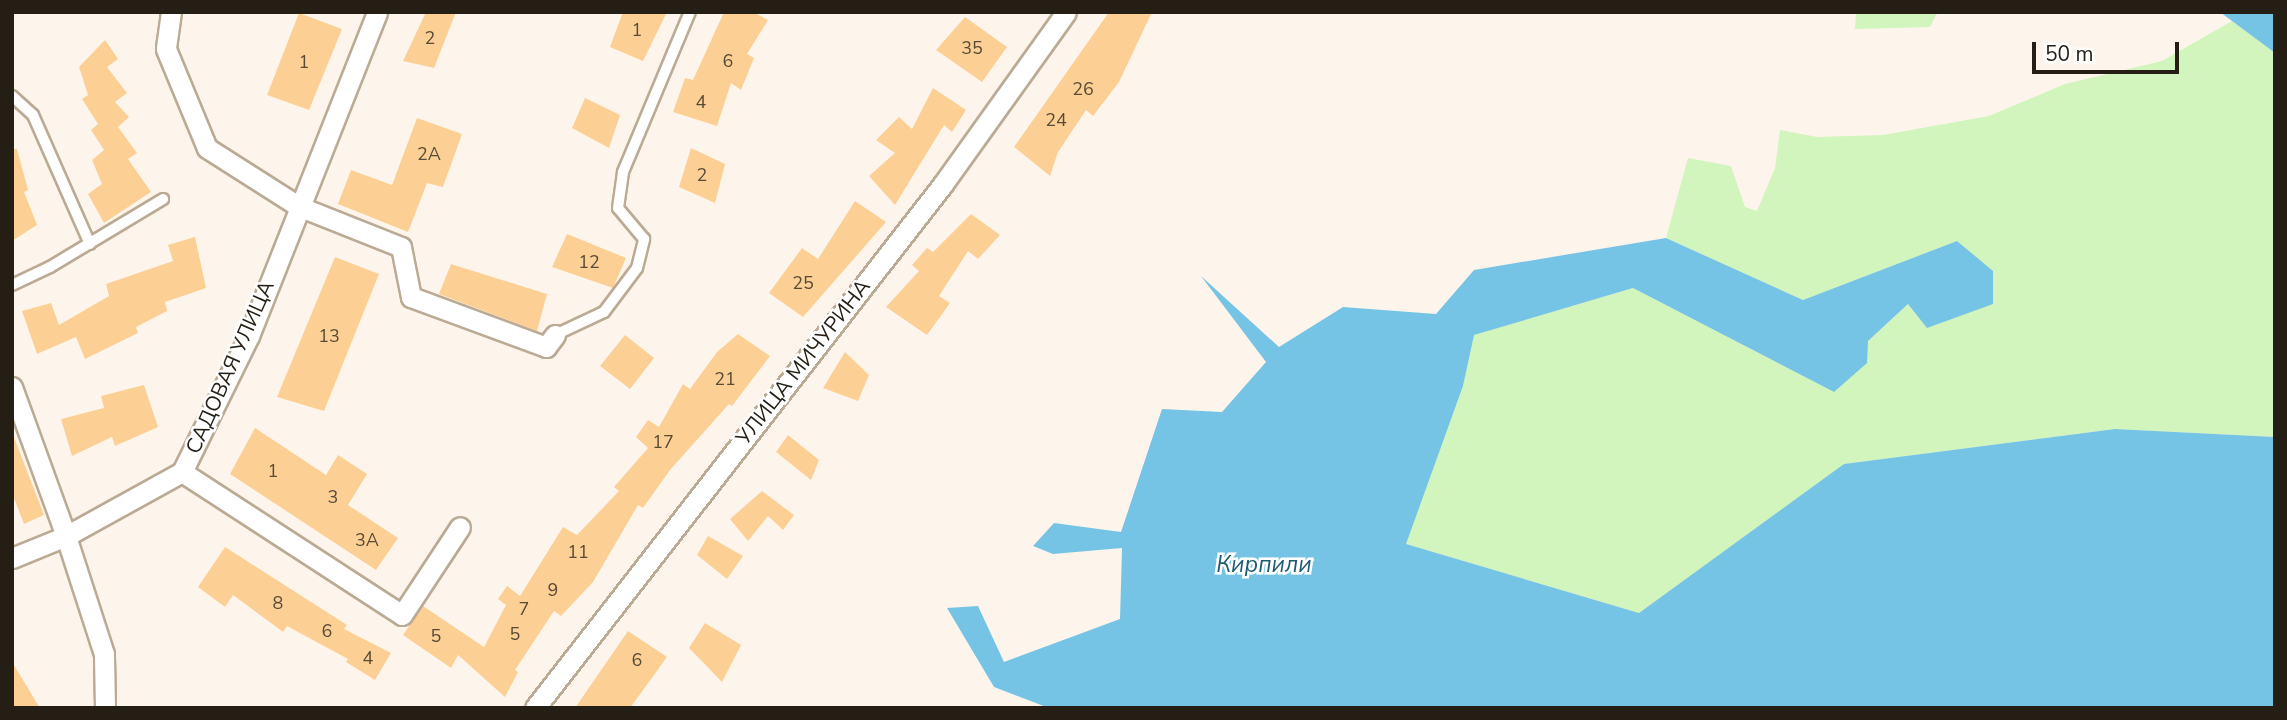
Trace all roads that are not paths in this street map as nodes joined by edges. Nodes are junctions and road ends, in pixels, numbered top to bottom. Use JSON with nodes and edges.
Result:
{"nodes":[{"id":1,"x":171,"y":12,"type":"edge"},
{"id":2,"x":377,"y":12,"type":"edge"},
{"id":3,"x":690,"y":12,"type":"edge"},
{"id":4,"x":1066,"y":12,"type":"edge"},
{"id":5,"x":12,"y":96,"type":"edge"},
{"id":6,"x":163,"y":199,"type":"dead end"},
{"id":7,"x":298,"y":206,"type":"junction"},
{"id":8,"x":90,"y":244,"type":"junction"},
{"id":9,"x":12,"y":285,"type":"edge"},
{"id":10,"x":555,"y":335,"type":"joint"},
{"id":11,"x":12,"y":387,"type":"edge"},
{"id":12,"x":182,"y":472,"type":"junction"},
{"id":13,"x":460,"y":527,"type":"dead end"},
{"id":14,"x":66,"y":536,"type":"junction"},
{"id":15,"x":12,"y":558,"type":"edge"},
{"id":16,"x":104,"y":708,"type":"edge"},
{"id":17,"x":536,"y":708,"type":"edge"}],
"edges":[{"from":1,"to":7,"type":"street"},
{"from":2,"to":7,"type":"street","name":"САДОВАЯ УЛИЦА"},
{"from":3,"to":10,"type":"lane"},
{"from":4,"to":17,"type":"street","name":"УЛИЦА МИЧУРИНА"},
{"from":5,"to":8,"type":"lane"},
{"from":6,"to":8,"type":"lane"},
{"from":7,"to":10,"type":"street"},
{"from":7,"to":12,"type":"street","name":"САДОВАЯ УЛИЦА"},
{"from":8,"to":9,"type":"lane"},
{"from":11,"to":14,"type":"street"},
{"from":12,"to":13,"type":"street"},
{"from":12,"to":14,"type":"street","name":"САДОВАЯ УЛИЦА"},
{"from":14,"to":15,"type":"street","name":"САДОВАЯ УЛИЦА"},
{"from":14,"to":16,"type":"street"}]}
